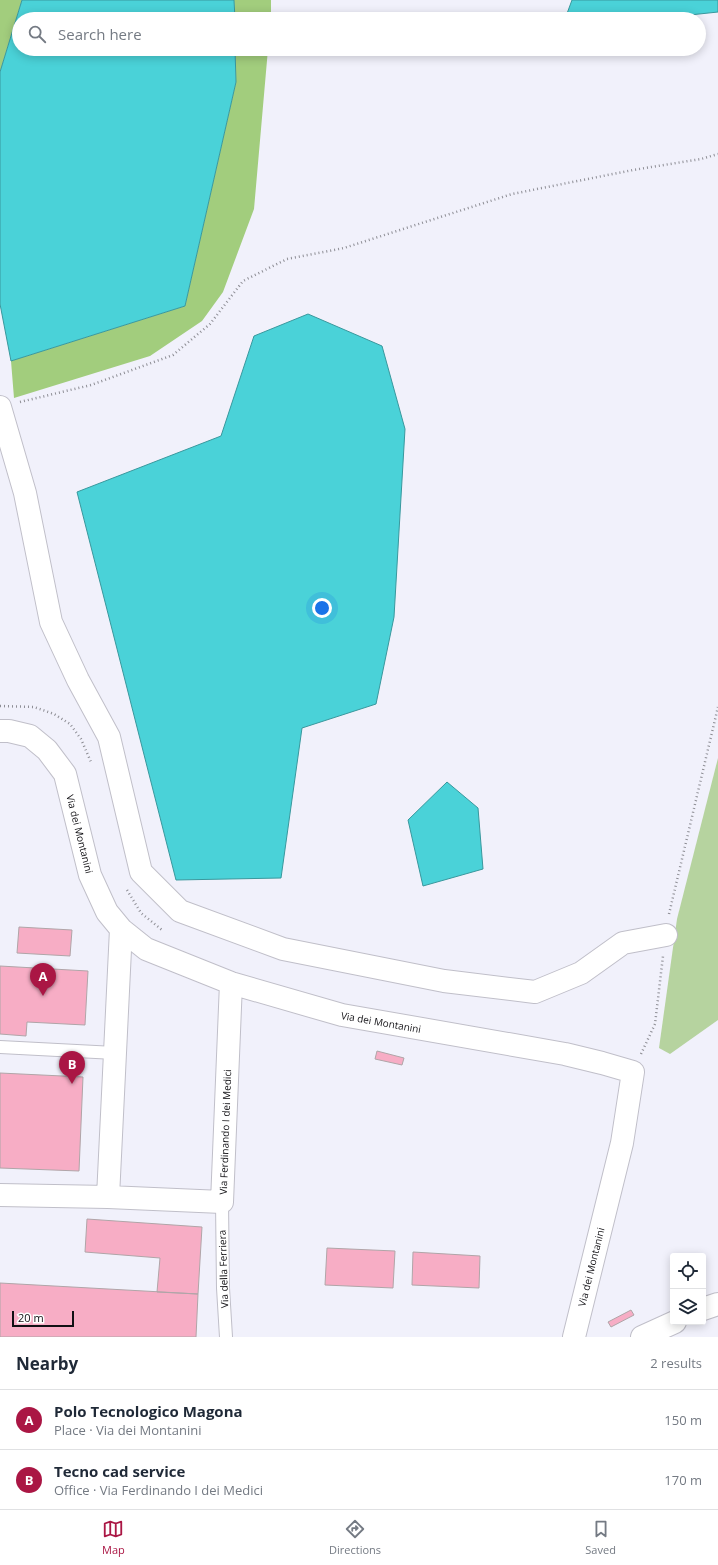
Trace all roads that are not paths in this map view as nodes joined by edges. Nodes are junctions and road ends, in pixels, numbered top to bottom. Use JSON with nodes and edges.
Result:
{"nodes":[{"id":1,"x":8,"y":405,"type":"edge"},
{"id":2,"x":0,"y":731,"type":"edge"},
{"id":3,"x":121,"y":929,"type":"junction"},
{"id":4,"x":666,"y":935,"type":"road end"},
{"id":5,"x":231,"y":984,"type":"junction"},
{"id":6,"x":0,"y":1047,"type":"edge"},
{"id":7,"x":115,"y":1053,"type":"junction"},
{"id":8,"x":0,"y":1195,"type":"edge"},
{"id":9,"x":108,"y":1197,"type":"junction"},
{"id":10,"x":222,"y":1202,"type":"junction"},
{"id":11,"x":718,"y":1304,"type":"edge"},
{"id":12,"x":706,"y":1308,"type":"edge"},
{"id":13,"x":670,"y":1324,"type":"edge"},
{"id":14,"x":226,"y":1337,"type":"edge"},
{"id":15,"x":574,"y":1337,"type":"edge"},
{"id":16,"x":642,"y":1337,"type":"edge"}],
"edges":[{"from":1,"to":4,"type":"street"},
{"from":2,"to":3,"type":"street","name":"Via dei Montanini"},
{"from":3,"to":5,"type":"street","name":"Via dei Montanini"},
{"from":3,"to":7,"type":"street"},
{"from":5,"to":10,"type":"street","name":"Via Ferdinando I dei Medici"},
{"from":5,"to":15,"type":"street","name":"Via dei Montanini"},
{"from":6,"to":7,"type":"lane"},
{"from":7,"to":9,"type":"street"},
{"from":8,"to":9,"type":"street","name":"Via Ferdinando I dei Medici"},
{"from":9,"to":10,"type":"street","name":"Via Ferdinando I dei Medici"},
{"from":10,"to":14,"type":"lane","name":"Via della Ferriera"},
{"from":11,"to":12,"type":"street"},
{"from":13,"to":16,"type":"street"}]}
